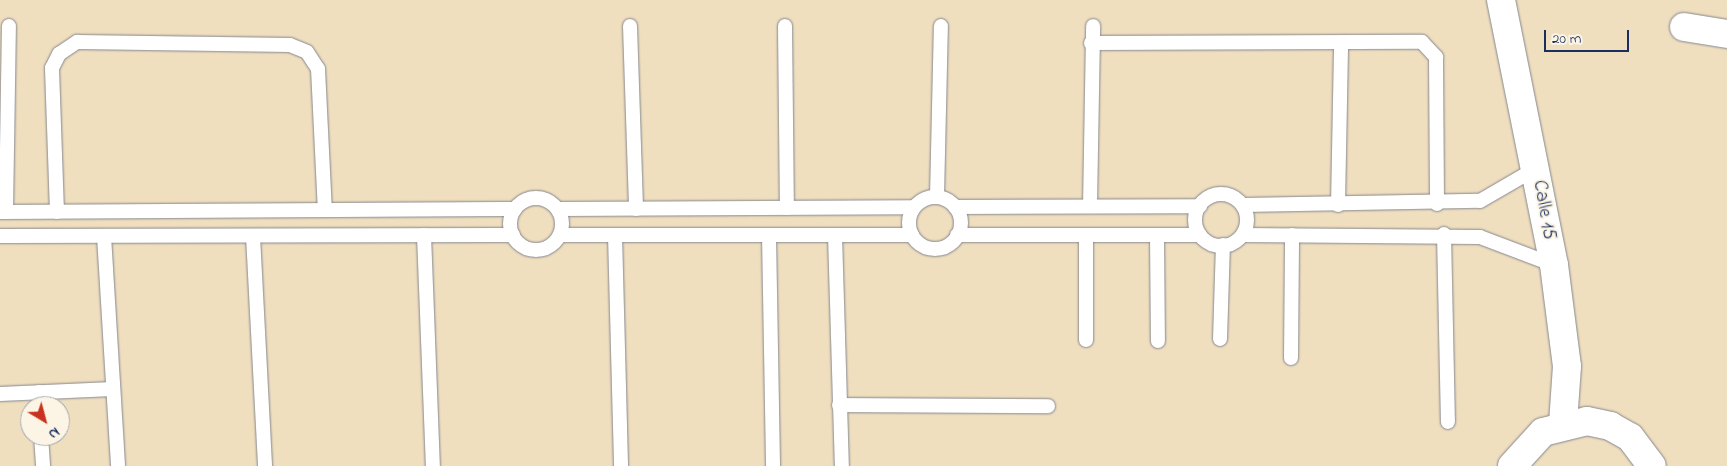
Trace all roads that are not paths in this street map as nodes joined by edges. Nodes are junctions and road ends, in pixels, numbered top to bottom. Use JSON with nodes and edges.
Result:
{"nodes":[{"id":1,"x":1502,"y":0,"type":"edge"},
{"id":2,"x":9,"y":26,"type":"dead end"},
{"id":3,"x":630,"y":26,"type":"dead end"},
{"id":4,"x":785,"y":26,"type":"dead end"},
{"id":5,"x":941,"y":26,"type":"dead end"},
{"id":6,"x":1092,"y":26,"type":"dead end"},
{"id":7,"x":1684,"y":26,"type":"dead end"},
{"id":8,"x":1727,"y":34,"type":"edge"},
{"id":9,"x":1340,"y":42,"type":"junction"},
{"id":10,"x":1091,"y":43,"type":"junction"},
{"id":11,"x":1537,"y":168,"type":"junction"},
{"id":12,"x":937,"y":197,"type":"junction"},
{"id":13,"x":1437,"y":204,"type":"junction"},
{"id":14,"x":1243,"y":205,"type":"junction"},
{"id":15,"x":1338,"y":205,"type":"junction"},
{"id":16,"x":1090,"y":206,"type":"junction"},
{"id":17,"x":1200,"y":206,"type":"junction"},
{"id":18,"x":914,"y":207,"type":"junction"},
{"id":19,"x":956,"y":207,"type":"junction"},
{"id":20,"x":787,"y":208,"type":"junction"},
{"id":21,"x":515,"y":209,"type":"junction"},
{"id":22,"x":558,"y":209,"type":"junction"},
{"id":23,"x":636,"y":209,"type":"junction"},
{"id":24,"x":325,"y":210,"type":"junction"},
{"id":25,"x":3,"y":212,"type":"edge"},
{"id":26,"x":57,"y":212,"type":"junction"},
{"id":27,"x":1243,"y":234,"type":"junction"},
{"id":28,"x":1444,"y":234,"type":"junction"},
{"id":29,"x":424,"y":235,"type":"junction"},
{"id":30,"x":513,"y":235,"type":"junction"},
{"id":31,"x":615,"y":235,"type":"junction"},
{"id":32,"x":769,"y":235,"type":"junction"},
{"id":33,"x":835,"y":235,"type":"junction"},
{"id":34,"x":912,"y":235,"type":"junction"},
{"id":35,"x":957,"y":235,"type":"junction"},
{"id":36,"x":1086,"y":235,"type":"junction"},
{"id":37,"x":1157,"y":235,"type":"junction"},
{"id":38,"x":1200,"y":235,"type":"junction"},
{"id":39,"x":1292,"y":235,"type":"junction"},
{"id":40,"x":0,"y":236,"type":"edge"},
{"id":41,"x":104,"y":236,"type":"junction"},
{"id":42,"x":253,"y":236,"type":"junction"},
{"id":43,"x":560,"y":236,"type":"junction"},
{"id":44,"x":1223,"y":246,"type":"junction"},
{"id":45,"x":1554,"y":265,"type":"junction"},
{"id":46,"x":1220,"y":339,"type":"dead end"},
{"id":47,"x":1086,"y":340,"type":"dead end"},
{"id":48,"x":1158,"y":341,"type":"dead end"},
{"id":49,"x":1291,"y":358,"type":"dead end"},
{"id":50,"x":113,"y":389,"type":"junction"},
{"id":51,"x":0,"y":394,"type":"edge"},
{"id":52,"x":61,"y":396,"type":"edge"},
{"id":53,"x":20,"y":397,"type":"edge"},
{"id":54,"x":839,"y":405,"type":"junction"},
{"id":55,"x":1048,"y":406,"type":"dead end"},
{"id":56,"x":1448,"y":422,"type":"dead end"},
{"id":57,"x":1564,"y":423,"type":"junction"},
{"id":58,"x":42,"y":446,"type":"edge"},
{"id":59,"x":43,"y":466,"type":"edge"},
{"id":60,"x":118,"y":466,"type":"edge"},
{"id":61,"x":266,"y":466,"type":"edge"},
{"id":62,"x":433,"y":466,"type":"edge"},
{"id":63,"x":621,"y":466,"type":"edge"},
{"id":64,"x":773,"y":466,"type":"edge"},
{"id":65,"x":842,"y":466,"type":"edge"},
{"id":66,"x":1512,"y":466,"type":"edge"},
{"id":67,"x":1652,"y":466,"type":"edge"}],
"edges":[{"from":1,"to":11,"type":"street","name":"Calle 15"},
{"from":2,"to":25,"type":"lane"},
{"from":3,"to":23,"type":"lane"},
{"from":4,"to":20,"type":"lane"},
{"from":5,"to":12,"type":"lane"},
{"from":6,"to":10,"type":"lane"},
{"from":7,"to":8,"type":"street"},
{"from":9,"to":10,"type":"lane"},
{"from":9,"to":13,"type":"lane"},
{"from":9,"to":15,"type":"lane"},
{"from":10,"to":16,"type":"lane"},
{"from":11,"to":13,"type":"lane"},
{"from":11,"to":45,"type":"street","name":"Calle 15"},
{"from":12,"to":18,"type":"lane"},
{"from":12,"to":19,"type":"lane"},
{"from":13,"to":15,"type":"lane"},
{"from":14,"to":15,"type":"lane"},
{"from":14,"to":17,"type":"lane"},
{"from":14,"to":27,"type":"lane"},
{"from":16,"to":17,"type":"lane"},
{"from":16,"to":19,"type":"lane"},
{"from":17,"to":38,"type":"lane"},
{"from":18,"to":20,"type":"lane"},
{"from":18,"to":34,"type":"lane"},
{"from":19,"to":35,"type":"lane"},
{"from":20,"to":23,"type":"lane"},
{"from":21,"to":22,"type":"lane"},
{"from":21,"to":24,"type":"lane"},
{"from":21,"to":30,"type":"lane"},
{"from":22,"to":23,"type":"lane"},
{"from":22,"to":43,"type":"lane"},
{"from":24,"to":26,"type":"lane"},
{"from":24,"to":26,"type":"lane"},
{"from":25,"to":26,"type":"lane"},
{"from":27,"to":39,"type":"lane"},
{"from":27,"to":44,"type":"lane"},
{"from":28,"to":39,"type":"lane"},
{"from":28,"to":45,"type":"lane"},
{"from":28,"to":56,"type":"lane"},
{"from":29,"to":30,"type":"lane"},
{"from":29,"to":42,"type":"lane"},
{"from":29,"to":62,"type":"lane"},
{"from":30,"to":43,"type":"lane"},
{"from":31,"to":32,"type":"lane"},
{"from":31,"to":43,"type":"lane"},
{"from":31,"to":63,"type":"lane"},
{"from":32,"to":33,"type":"lane"},
{"from":32,"to":64,"type":"lane"},
{"from":33,"to":34,"type":"lane"},
{"from":33,"to":54,"type":"lane"},
{"from":34,"to":35,"type":"lane"},
{"from":35,"to":36,"type":"lane"},
{"from":36,"to":37,"type":"lane"},
{"from":36,"to":47,"type":"lane"},
{"from":37,"to":38,"type":"lane"},
{"from":37,"to":48,"type":"lane"},
{"from":38,"to":44,"type":"lane"},
{"from":39,"to":49,"type":"lane"},
{"from":40,"to":41,"type":"lane"},
{"from":41,"to":42,"type":"lane"},
{"from":41,"to":50,"type":"lane"},
{"from":42,"to":61,"type":"lane"},
{"from":44,"to":46,"type":"lane"},
{"from":45,"to":57,"type":"street","name":"Calle 15"},
{"from":50,"to":52,"type":"lane"},
{"from":50,"to":60,"type":"lane"},
{"from":51,"to":53,"type":"lane"},
{"from":54,"to":55,"type":"lane"},
{"from":54,"to":65,"type":"lane"},
{"from":57,"to":66,"type":"street"},
{"from":57,"to":67,"type":"street"},
{"from":58,"to":59,"type":"lane"}]}
